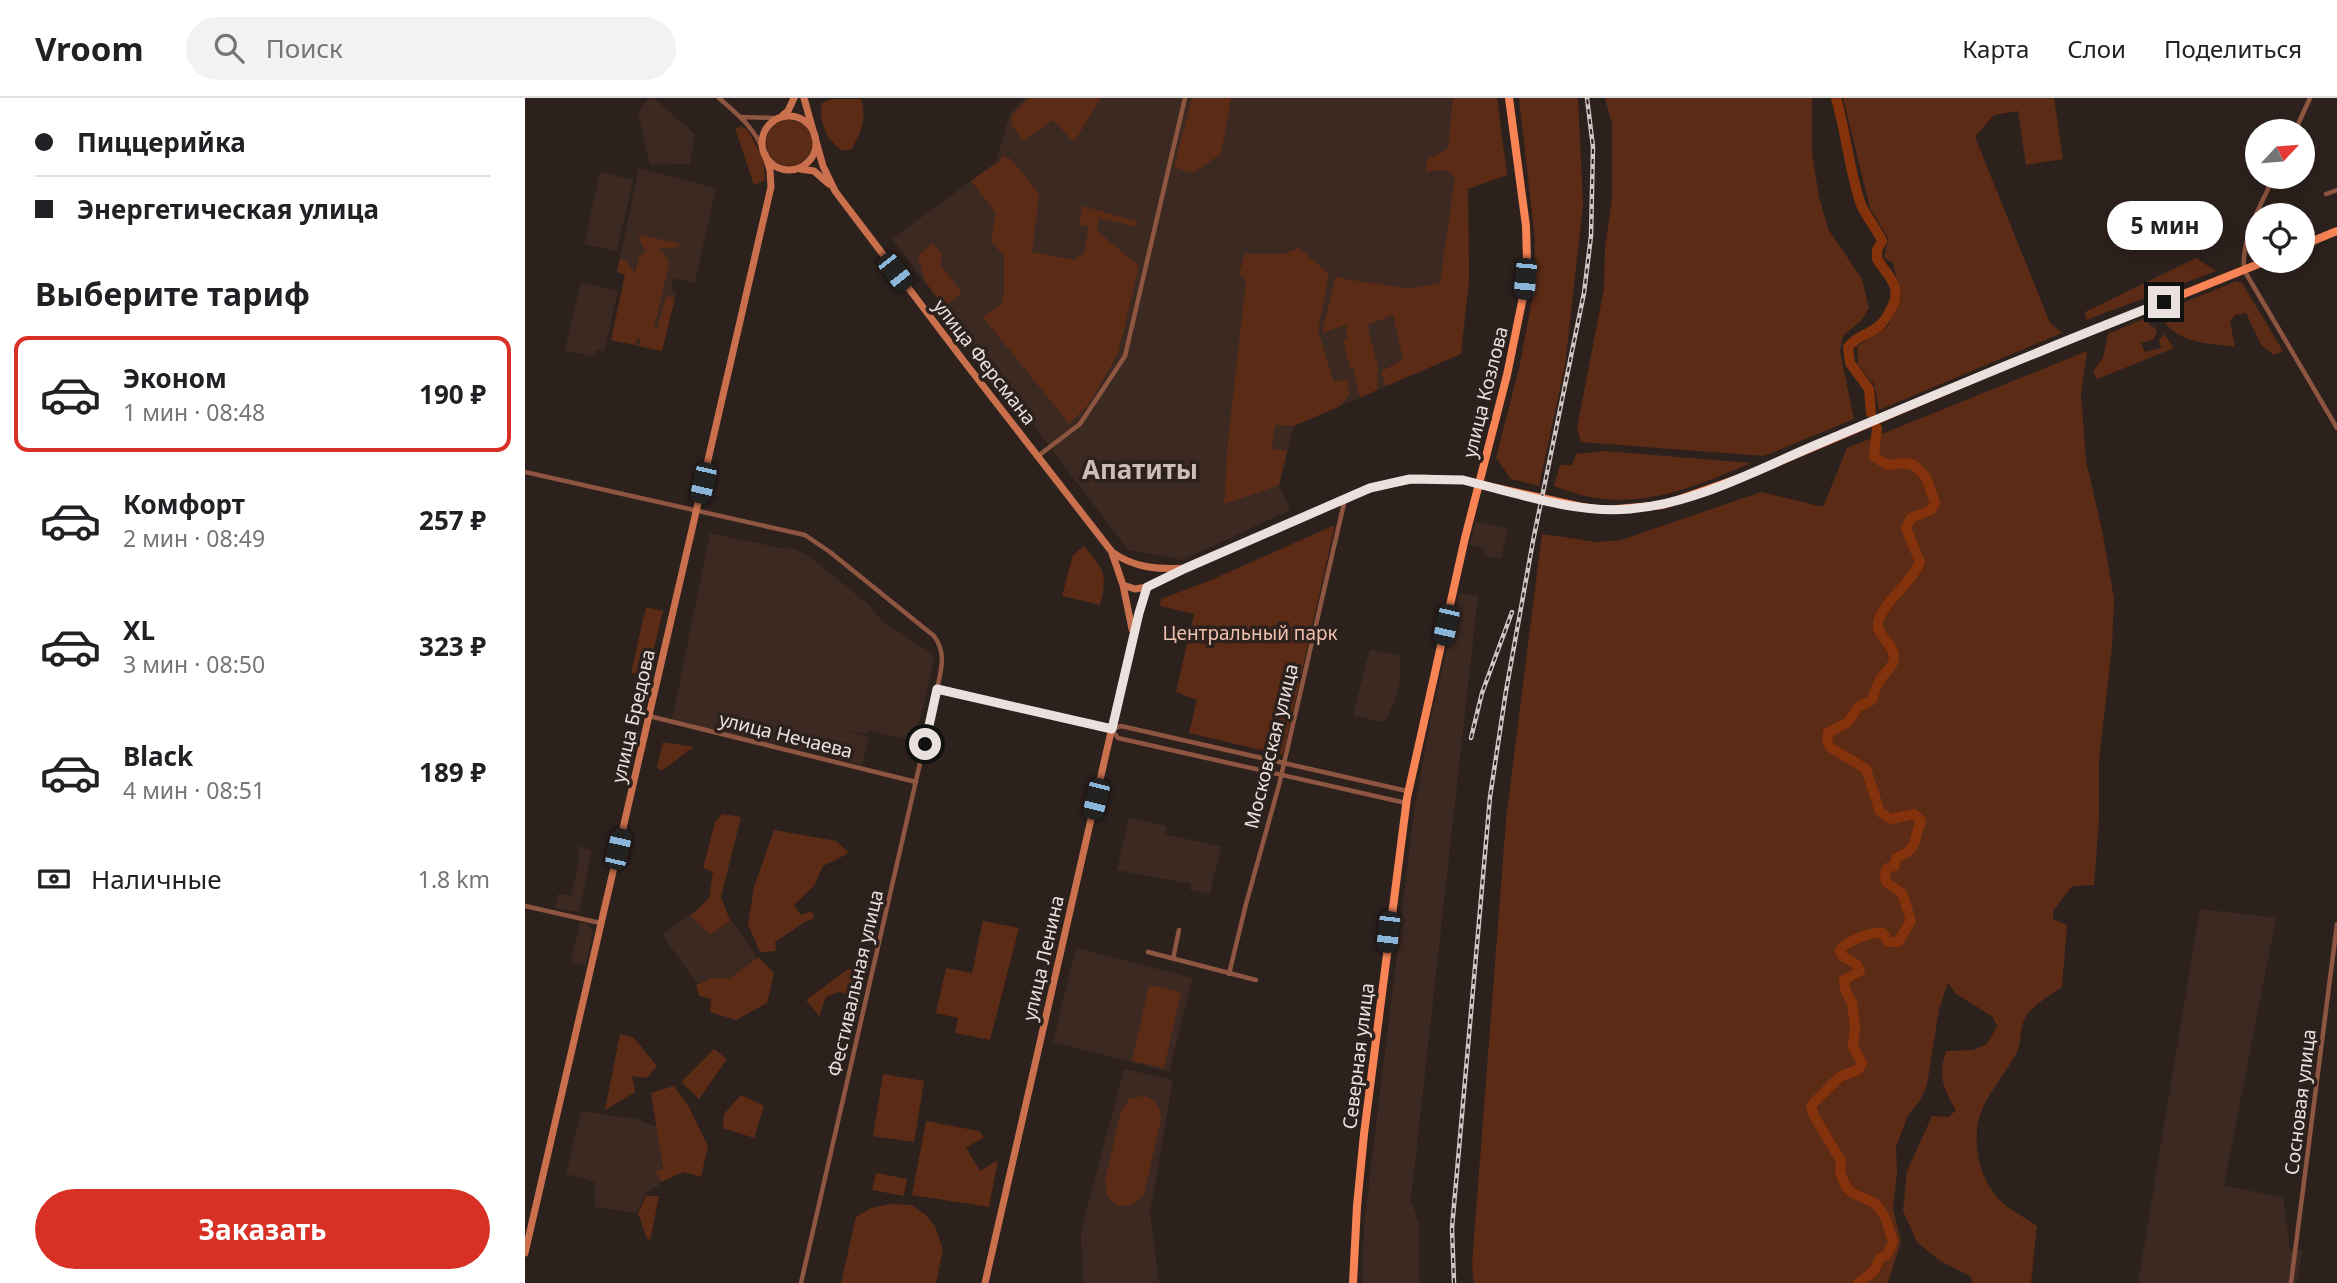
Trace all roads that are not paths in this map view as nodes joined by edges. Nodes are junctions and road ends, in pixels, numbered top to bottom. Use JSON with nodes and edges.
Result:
{"nodes":[{"id":1,"x":719,"y":98,"type":"edge"},
{"id":2,"x":794,"y":98,"type":"edge"},
{"id":3,"x":804,"y":98,"type":"edge"},
{"id":4,"x":1185,"y":98,"type":"edge"},
{"id":5,"x":1509,"y":98,"type":"edge"},
{"id":6,"x":2310,"y":98,"type":"edge"},
{"id":7,"x":780,"y":116,"type":"junction"},
{"id":8,"x":740,"y":117,"type":"junction"},
{"id":9,"x":2300,"y":119,"type":"edge"},
{"id":10,"x":815,"y":136,"type":"junction"},
{"id":11,"x":764,"y":152,"type":"junction"},
{"id":12,"x":793,"y":170,"type":"junction"},
{"id":13,"x":771,"y":187,"type":"junction"},
{"id":14,"x":2268,"y":189,"type":"edge"},
{"id":15,"x":2337,"y":190,"type":"edge"},
{"id":16,"x":835,"y":191,"type":"junction"},
{"id":17,"x":2326,"y":194,"type":"dead end"},
{"id":18,"x":2337,"y":231,"type":"edge"},
{"id":19,"x":2315,"y":240,"type":"edge"},
{"id":20,"x":2244,"y":270,"type":"junction"},
{"id":21,"x":2337,"y":428,"type":"edge"},
{"id":22,"x":1038,"y":456,"type":"junction"},
{"id":23,"x":525,"y":472,"type":"edge"},
{"id":24,"x":1478,"y":484,"type":"junction"},
{"id":25,"x":1345,"y":498,"type":"junction"},
{"id":26,"x":697,"y":511,"type":"junction"},
{"id":27,"x":1112,"y":552,"type":"junction"},
{"id":28,"x":1133,"y":564,"type":"junction"},
{"id":29,"x":1142,"y":567,"type":"junction"},
{"id":30,"x":1186,"y":568,"type":"junction"},
{"id":31,"x":1122,"y":582,"type":"junction"},
{"id":32,"x":1149,"y":587,"type":"junction"},
{"id":33,"x":1132,"y":640,"type":"junction"},
{"id":34,"x":937,"y":689,"type":"junction"},
{"id":35,"x":649,"y":716,"type":"junction"},
{"id":36,"x":1112,"y":729,"type":"junction"},
{"id":37,"x":1284,"y":763,"type":"junction"},
{"id":38,"x":1282,"y":775,"type":"junction"},
{"id":39,"x":916,"y":782,"type":"junction"},
{"id":40,"x":1408,"y":791,"type":"junction"},
{"id":41,"x":1406,"y":803,"type":"junction"},
{"id":42,"x":525,"y":906,"type":"edge"},
{"id":43,"x":601,"y":924,"type":"junction"},
{"id":44,"x":2337,"y":924,"type":"edge"},
{"id":45,"x":1179,"y":930,"type":"dead end"},
{"id":46,"x":1148,"y":952,"type":"dead end"},
{"id":47,"x":1173,"y":959,"type":"junction"},
{"id":48,"x":1230,"y":974,"type":"junction"},
{"id":49,"x":1257,"y":980,"type":"dead end"},
{"id":50,"x":525,"y":1253,"type":"edge"},
{"id":51,"x":801,"y":1283,"type":"edge"},
{"id":52,"x":985,"y":1283,"type":"edge"},
{"id":53,"x":1353,"y":1283,"type":"edge"},
{"id":54,"x":2291,"y":1283,"type":"edge"}],
"edges":[{"from":1,"to":8,"type":"street"},
{"from":2,"to":7,"type":"street"},
{"from":3,"to":10,"type":"street","name":"улица Ферсмана"},
{"from":4,"to":22,"type":"street"},
{"from":5,"to":24,"type":"main road","name":"улица Козлова"},
{"from":6,"to":9,"type":"street"},
{"from":7,"to":8,"type":"street"},
{"from":7,"to":10,"type":"street"},
{"from":7,"to":11,"type":"street"},
{"from":8,"to":11,"type":"street"},
{"from":10,"to":12,"type":"street"},
{"from":10,"to":16,"type":"street","name":"улица Ферсмана"},
{"from":11,"to":12,"type":"street"},
{"from":11,"to":13,"type":"street"},
{"from":12,"to":13,"type":"street"},
{"from":12,"to":16,"type":"street","name":"улица Ферсмана"},
{"from":13,"to":26,"type":"street","name":"улица Бредова"},
{"from":14,"to":20,"type":"street"},
{"from":15,"to":17,"type":"street"},
{"from":16,"to":22,"type":"street","name":"улица Ферсмана"},
{"from":18,"to":19,"type":"main road"},
{"from":20,"to":21,"type":"street"},
{"from":20,"to":24,"type":"main road"},
{"from":22,"to":27,"type":"street","name":"улица Ферсмана"},
{"from":23,"to":26,"type":"street"},
{"from":24,"to":25,"type":"street"},
{"from":24,"to":40,"type":"main road"},
{"from":25,"to":30,"type":"street"},
{"from":25,"to":37,"type":"street","name":"Московская улица"},
{"from":26,"to":34,"type":"street","name":"Фестивальная улица"},
{"from":26,"to":35,"type":"street","name":"улица Бредова"},
{"from":27,"to":28,"type":"street","name":"улица Ферсмана"},
{"from":27,"to":31,"type":"street","name":"улица Ферсмана"},
{"from":28,"to":29,"type":"street"},
{"from":28,"to":31,"type":"street"},
{"from":29,"to":30,"type":"street"},
{"from":29,"to":32,"type":"street"},
{"from":30,"to":32,"type":"street"},
{"from":31,"to":32,"type":"street"},
{"from":31,"to":33,"type":"street","name":"улица Ленина"},
{"from":32,"to":33,"type":"street","name":"улица Ленина"},
{"from":33,"to":36,"type":"street","name":"улица Ленина"},
{"from":34,"to":36,"type":"street"},
{"from":34,"to":39,"type":"street","name":"Фестивальная улица"},
{"from":35,"to":39,"type":"street","name":"улица Нечаева"},
{"from":35,"to":43,"type":"street","name":"улица Бредова"},
{"from":36,"to":37,"type":"street"},
{"from":36,"to":38,"type":"street"},
{"from":36,"to":52,"type":"street","name":"улица Ленина"},
{"from":37,"to":38,"type":"street","name":"Московская улица"},
{"from":37,"to":40,"type":"street"},
{"from":38,"to":41,"type":"street"},
{"from":38,"to":48,"type":"street","name":"Московская улица"},
{"from":39,"to":51,"type":"street","name":"Фестивальная улица"},
{"from":40,"to":41,"type":"main road","name":"Северная улица"},
{"from":41,"to":53,"type":"main road","name":"Северная улица"},
{"from":42,"to":43,"type":"street"},
{"from":43,"to":50,"type":"street","name":"улица Бредова"},
{"from":44,"to":54,"type":"street","name":"Сосновая улица"},
{"from":45,"to":47,"type":"street"},
{"from":46,"to":47,"type":"street"},
{"from":47,"to":48,"type":"street"},
{"from":48,"to":49,"type":"street"}]}
